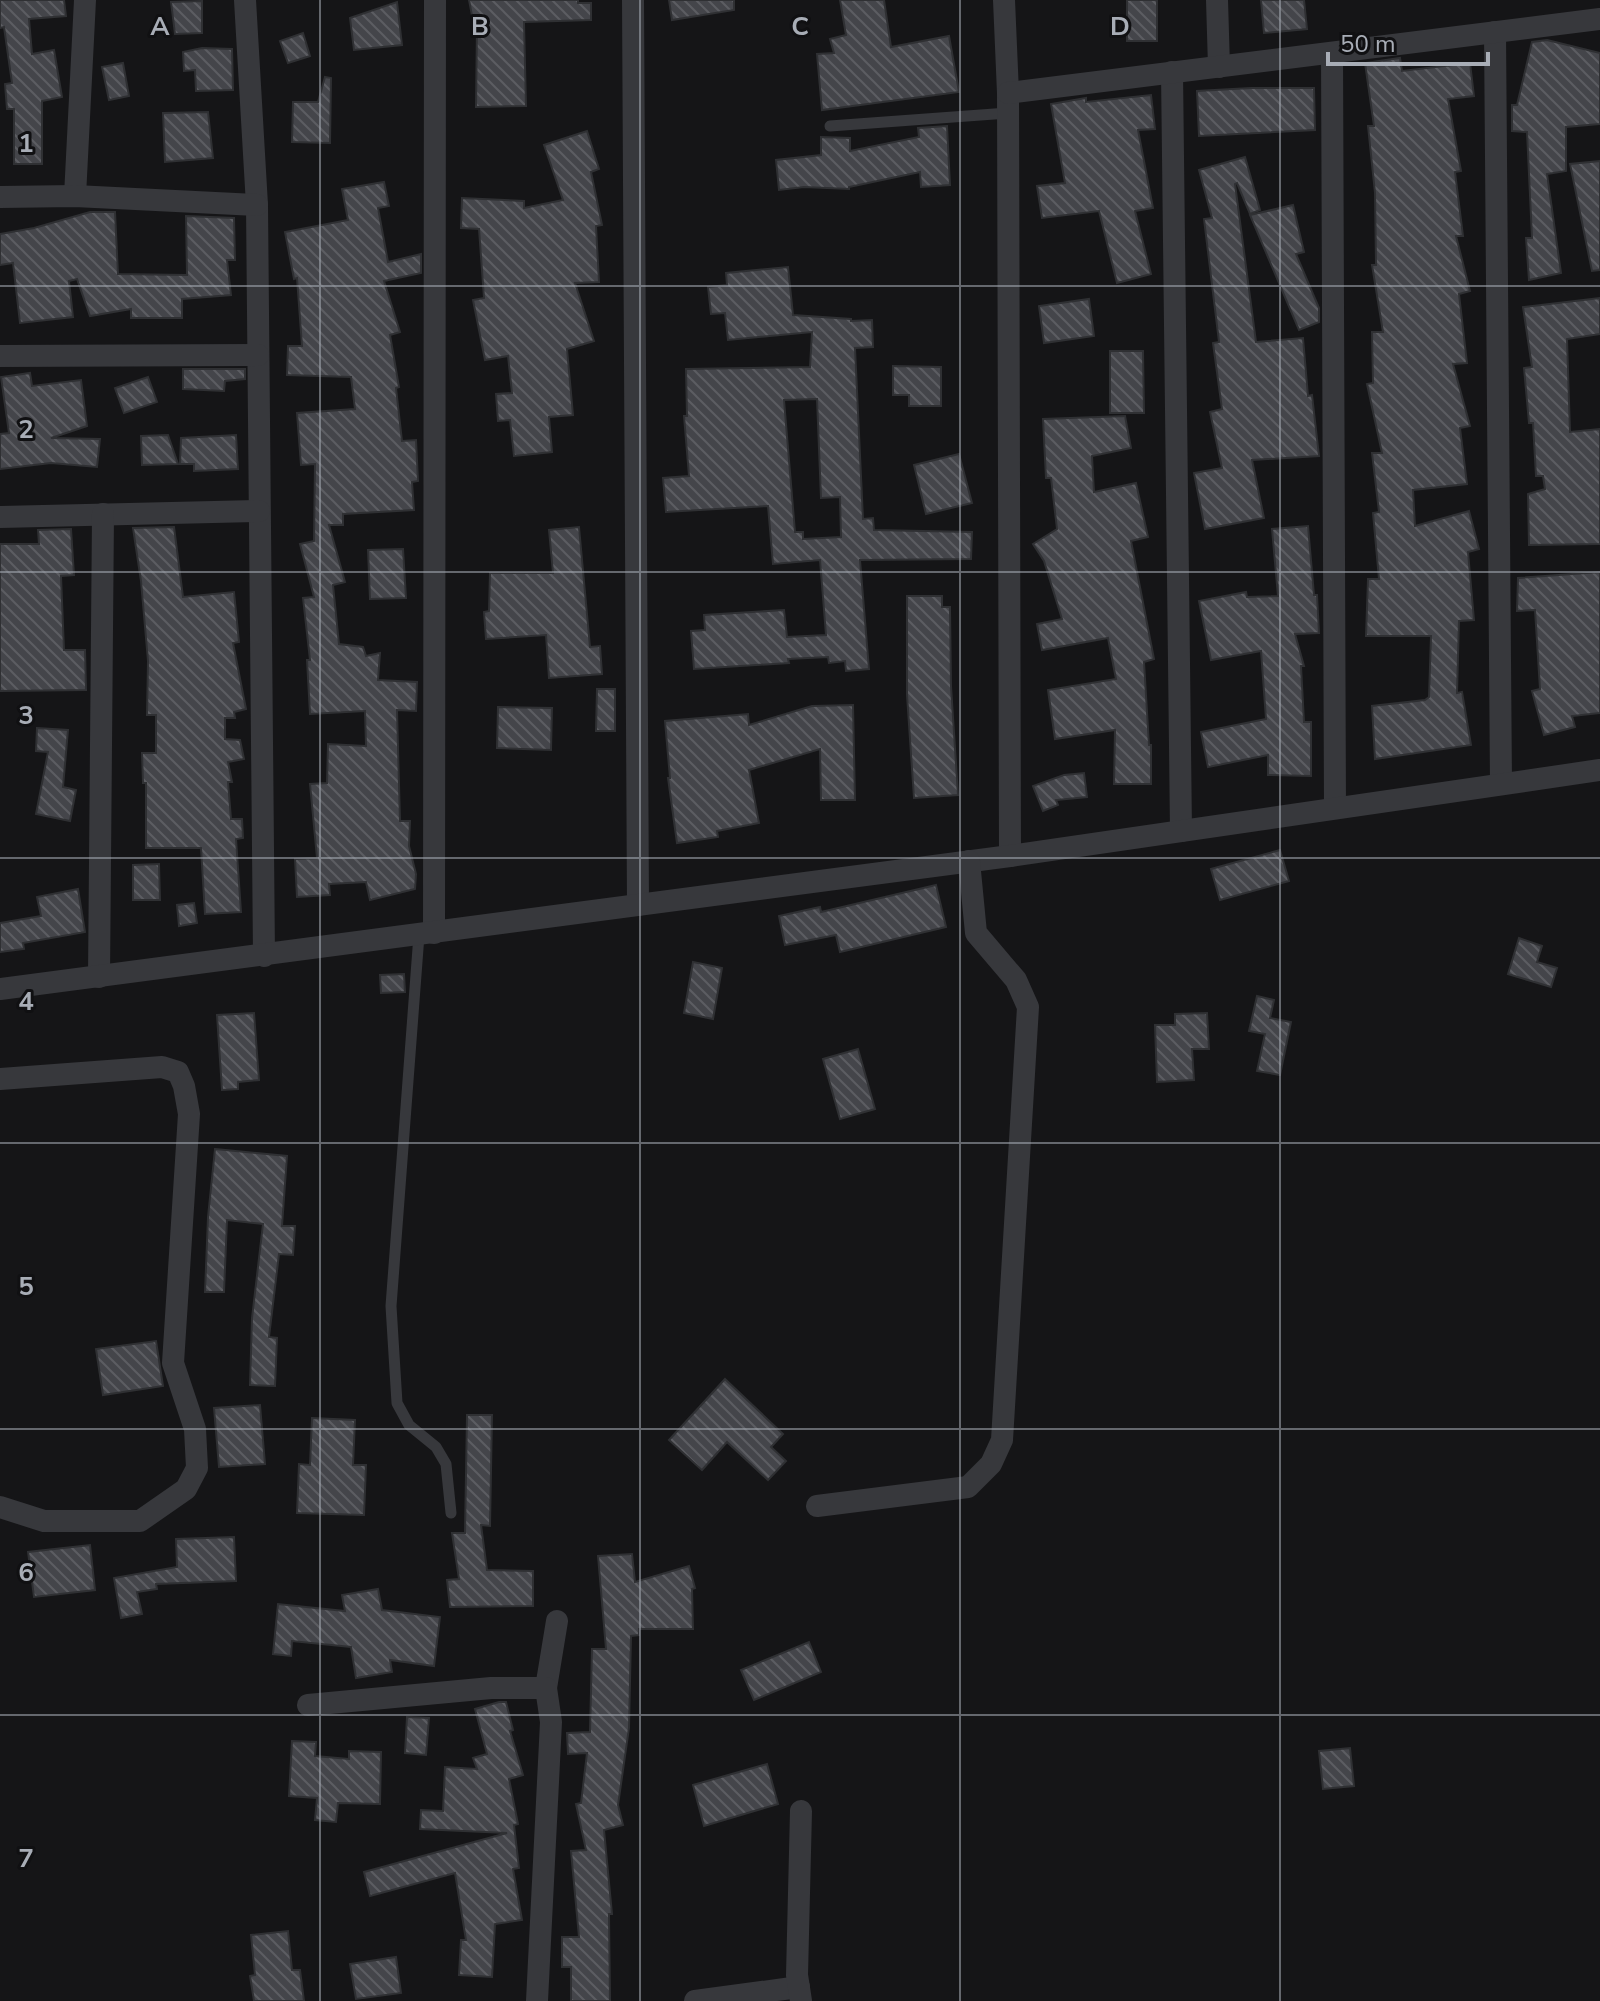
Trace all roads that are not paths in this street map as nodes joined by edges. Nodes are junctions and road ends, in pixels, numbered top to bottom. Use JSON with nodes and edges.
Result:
{"nodes":[{"id":1,"x":85,"y":0,"type":"edge"},
{"id":2,"x":245,"y":0,"type":"edge"},
{"id":3,"x":435,"y":0,"type":"edge"},
{"id":4,"x":633,"y":0,"type":"edge"},
{"id":5,"x":1004,"y":0,"type":"edge"},
{"id":6,"x":1217,"y":0,"type":"edge"},
{"id":7,"x":1600,"y":19,"type":"edge"},
{"id":8,"x":1495,"y":32,"type":"junction"},
{"id":9,"x":1332,"y":53,"type":"junction"},
{"id":10,"x":1219,"y":67,"type":"junction"},
{"id":11,"x":1172,"y":72,"type":"junction"},
{"id":12,"x":1008,"y":103,"type":"junction"},
{"id":13,"x":830,"y":126,"type":"dead end"},
{"id":14,"x":75,"y":196,"type":"junction"},
{"id":15,"x":0,"y":197,"type":"edge"},
{"id":16,"x":257,"y":205,"type":"junction"},
{"id":17,"x":258,"y":355,"type":"junction"},
{"id":18,"x":0,"y":356,"type":"edge"},
{"id":19,"x":259,"y":511,"type":"junction"},
{"id":20,"x":103,"y":514,"type":"junction"},
{"id":21,"x":0,"y":517,"type":"edge"},
{"id":22,"x":1600,"y":770,"type":"edge"},
{"id":23,"x":1501,"y":784,"type":"junction"},
{"id":24,"x":1335,"y":808,"type":"junction"},
{"id":25,"x":1181,"y":831,"type":"junction"},
{"id":26,"x":1010,"y":856,"type":"junction"},
{"id":27,"x":969,"y":861,"type":"junction"},
{"id":28,"x":638,"y":905,"type":"junction"},
{"id":29,"x":427,"y":934,"type":"junction"},
{"id":30,"x":264,"y":956,"type":"junction"},
{"id":31,"x":99,"y":977,"type":"junction"},
{"id":32,"x":0,"y":989,"type":"edge"},
{"id":33,"x":0,"y":1079,"type":"edge"},
{"id":34,"x":817,"y":1506,"type":"dead end"},
{"id":35,"x":0,"y":1507,"type":"edge"},
{"id":36,"x":451,"y":1513,"type":"dead end"},
{"id":37,"x":557,"y":1621,"type":"dead end"},
{"id":38,"x":546,"y":1688,"type":"junction"},
{"id":39,"x":308,"y":1705,"type":"dead end"},
{"id":40,"x":801,"y":1811,"type":"dead end"},
{"id":41,"x":800,"y":1994,"type":"edge"},
{"id":42,"x":537,"y":2001,"type":"edge"},
{"id":43,"x":695,"y":2001,"type":"edge"}],
"edges":[{"from":1,"to":14,"type":"street"},
{"from":2,"to":16,"type":"street"},
{"from":3,"to":29,"type":"street"},
{"from":4,"to":28,"type":"street"},
{"from":5,"to":12,"type":"street"},
{"from":6,"to":10,"type":"street"},
{"from":7,"to":8,"type":"street"},
{"from":8,"to":9,"type":"street"},
{"from":8,"to":23,"type":"street"},
{"from":9,"to":10,"type":"street"},
{"from":9,"to":24,"type":"street"},
{"from":10,"to":11,"type":"street"},
{"from":11,"to":12,"type":"street"},
{"from":11,"to":25,"type":"street"},
{"from":12,"to":13,"type":"lane"},
{"from":12,"to":26,"type":"street"},
{"from":14,"to":15,"type":"street"},
{"from":14,"to":16,"type":"street"},
{"from":16,"to":17,"type":"street"},
{"from":17,"to":18,"type":"street"},
{"from":17,"to":19,"type":"street"},
{"from":19,"to":20,"type":"street"},
{"from":19,"to":30,"type":"street"},
{"from":20,"to":21,"type":"street"},
{"from":20,"to":31,"type":"street"},
{"from":22,"to":23,"type":"street"},
{"from":23,"to":24,"type":"street"},
{"from":24,"to":25,"type":"street"},
{"from":25,"to":26,"type":"street"},
{"from":26,"to":27,"type":"street"},
{"from":27,"to":28,"type":"street"},
{"from":27,"to":34,"type":"street"},
{"from":28,"to":29,"type":"street"},
{"from":29,"to":30,"type":"street"},
{"from":29,"to":36,"type":"lane"},
{"from":30,"to":31,"type":"street"},
{"from":31,"to":32,"type":"street"},
{"from":33,"to":35,"type":"street"},
{"from":37,"to":38,"type":"street"},
{"from":38,"to":39,"type":"street"},
{"from":38,"to":42,"type":"street"},
{"from":40,"to":41,"type":"street"},
{"from":41,"to":43,"type":"street"}]}
